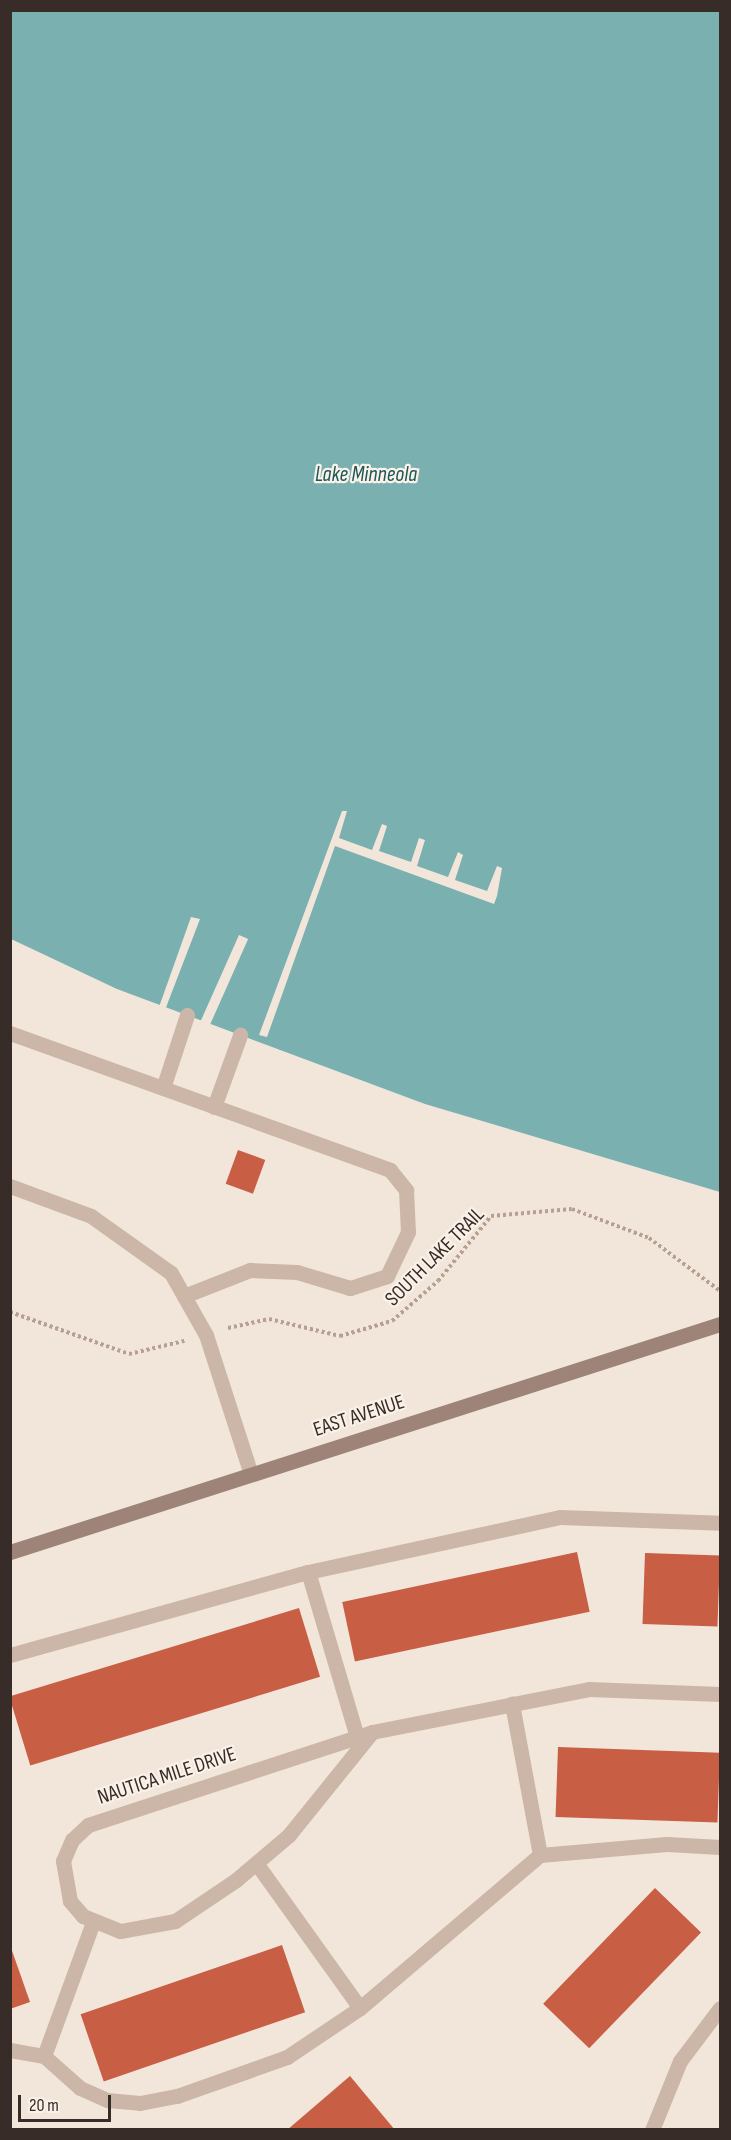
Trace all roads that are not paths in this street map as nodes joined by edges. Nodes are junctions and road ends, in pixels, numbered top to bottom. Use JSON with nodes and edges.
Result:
{"nodes":[{"id":1,"x":187,"y":1015,"type":"dead end"},
{"id":2,"x":10,"y":1033,"type":"edge"},
{"id":3,"x":240,"y":1035,"type":"dead end"},
{"id":4,"x":163,"y":1088,"type":"junction"},
{"id":5,"x":214,"y":1107,"type":"junction"},
{"id":6,"x":10,"y":1186,"type":"edge"},
{"id":7,"x":184,"y":1296,"type":"junction"},
{"id":8,"x":720,"y":1324,"type":"edge"},
{"id":9,"x":250,"y":1474,"type":"junction"},
{"id":10,"x":720,"y":1522,"type":"edge"},
{"id":11,"x":10,"y":1552,"type":"edge"},
{"id":12,"x":309,"y":1572,"type":"junction"},
{"id":13,"x":10,"y":1655,"type":"edge"},
{"id":14,"x":720,"y":1694,"type":"edge"},
{"id":15,"x":512,"y":1704,"type":"junction"},
{"id":16,"x":372,"y":1732,"type":"junction"},
{"id":17,"x":357,"y":1737,"type":"junction"},
{"id":18,"x":720,"y":1847,"type":"edge"},
{"id":19,"x":540,"y":1855,"type":"junction"},
{"id":20,"x":256,"y":1863,"type":"junction"},
{"id":21,"x":93,"y":1922,"type":"junction"},
{"id":22,"x":360,"y":2008,"type":"junction"},
{"id":23,"x":720,"y":2008,"type":"edge"},
{"id":24,"x":10,"y":2049,"type":"edge"},
{"id":25,"x":44,"y":2056,"type":"junction"},
{"id":26,"x":652,"y":2130,"type":"edge"}],
"edges":[{"from":1,"to":4,"type":"street"},
{"from":2,"to":4,"type":"street"},
{"from":3,"to":5,"type":"street"},
{"from":4,"to":5,"type":"street"},
{"from":5,"to":7,"type":"street"},
{"from":6,"to":7,"type":"street"},
{"from":7,"to":9,"type":"street"},
{"from":8,"to":9,"type":"street","name":"EAST AVENUE"},
{"from":9,"to":11,"type":"street","name":"EAST AVENUE"},
{"from":10,"to":12,"type":"street"},
{"from":12,"to":13,"type":"street"},
{"from":12,"to":17,"type":"street"},
{"from":14,"to":15,"type":"street","name":"NAUTICA MILE DRIVE"},
{"from":15,"to":16,"type":"street","name":"NAUTICA MILE DRIVE"},
{"from":15,"to":19,"type":"street"},
{"from":16,"to":17,"type":"street","name":"NAUTICA MILE DRIVE"},
{"from":16,"to":20,"type":"street","name":"NAUTICA MILE DRIVE"},
{"from":17,"to":21,"type":"street","name":"NAUTICA MILE DRIVE"},
{"from":18,"to":19,"type":"street"},
{"from":19,"to":22,"type":"street"},
{"from":20,"to":21,"type":"street","name":"NAUTICA MILE DRIVE"},
{"from":20,"to":22,"type":"street"},
{"from":21,"to":25,"type":"street"},
{"from":22,"to":25,"type":"street"},
{"from":23,"to":26,"type":"street"},
{"from":24,"to":25,"type":"street"}]}
